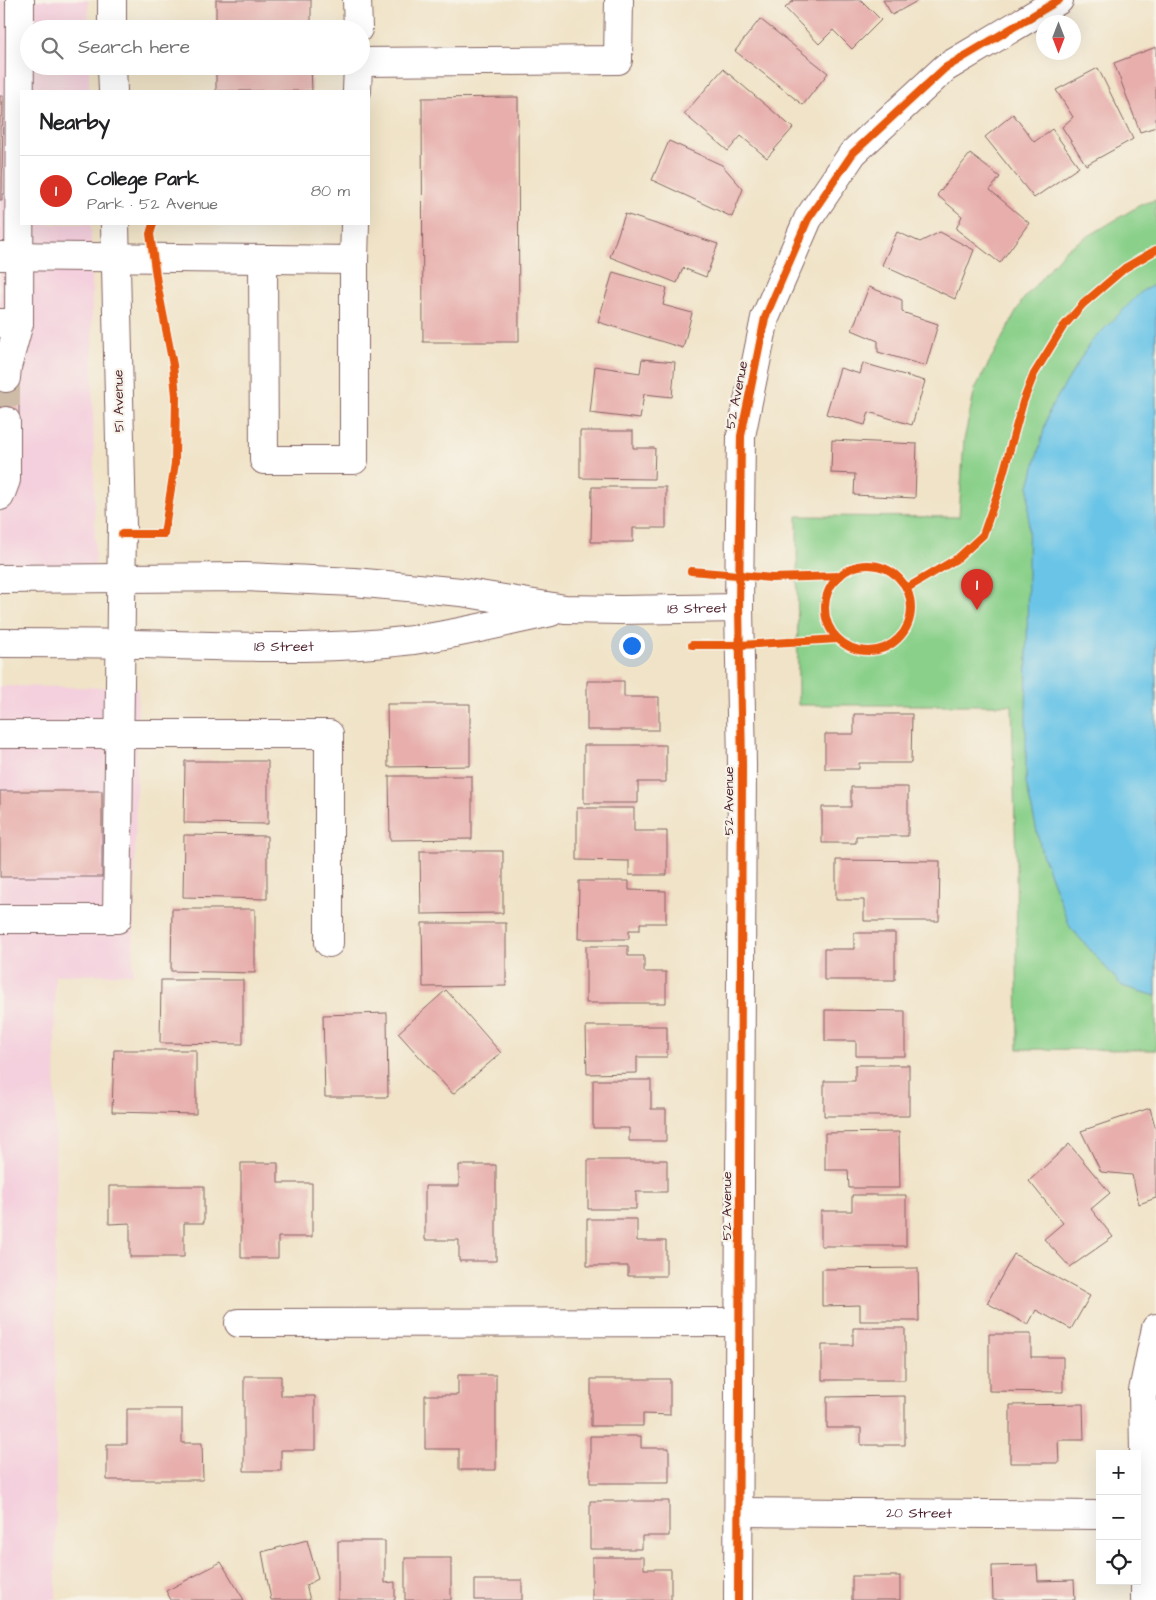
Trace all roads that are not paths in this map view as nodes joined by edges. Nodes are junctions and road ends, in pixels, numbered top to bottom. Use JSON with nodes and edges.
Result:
{"nodes":[{"id":1,"x":20,"y":0,"type":"edge"},
{"id":2,"x":112,"y":0,"type":"edge"},
{"id":3,"x":357,"y":0,"type":"edge"},
{"id":4,"x":619,"y":0,"type":"edge"},
{"id":5,"x":1059,"y":0,"type":"edge"},
{"id":6,"x":112,"y":20,"type":"edge"},
{"id":7,"x":358,"y":20,"type":"edge"},
{"id":8,"x":370,"y":62,"type":"edge"},
{"id":9,"x":112,"y":75,"type":"edge"},
{"id":10,"x":358,"y":75,"type":"edge"},
{"id":11,"x":113,"y":90,"type":"edge"},
{"id":12,"x":357,"y":90,"type":"edge"},
{"id":13,"x":115,"y":225,"type":"edge"},
{"id":14,"x":355,"y":225,"type":"edge"},
{"id":15,"x":10,"y":256,"type":"edge"},
{"id":16,"x":116,"y":257,"type":"junction"},
{"id":17,"x":263,"y":259,"type":"junction"},
{"id":18,"x":354,"y":260,"type":"junction"},
{"id":19,"x":9,"y":324,"type":"edge"},
{"id":20,"x":6,"y":374,"type":"tunnel mouth"},
{"id":21,"x":6,"y":421,"type":"tunnel mouth"},
{"id":22,"x":0,"y":496,"type":"edge"},
{"id":23,"x":122,"y":578,"type":"junction"},
{"id":24,"x":0,"y":579,"type":"edge"},
{"id":25,"x":740,"y":608,"type":"junction"},
{"id":26,"x":565,"y":610,"type":"junction"},
{"id":27,"x":120,"y":643,"type":"junction"},
{"id":28,"x":0,"y":644,"type":"edge"},
{"id":29,"x":0,"y":734,"type":"edge"},
{"id":30,"x":119,"y":734,"type":"junction"},
{"id":31,"x":0,"y":919,"type":"edge"},
{"id":32,"x":329,"y":943,"type":"dead end"},
{"id":33,"x":739,"y":1322,"type":"junction"},
{"id":34,"x":239,"y":1323,"type":"dead end"},
{"id":35,"x":1155,"y":1328,"type":"edge"},
{"id":36,"x":739,"y":1512,"type":"junction"},
{"id":37,"x":1141,"y":1514,"type":"edge"},
{"id":38,"x":1096,"y":1515,"type":"edge"},
{"id":39,"x":738,"y":1600,"type":"edge"},
{"id":40,"x":1144,"y":1600,"type":"edge"}],
"edges":[{"from":1,"to":15,"type":"street"},
{"from":2,"to":6,"type":"street"},
{"from":3,"to":7,"type":"street"},
{"from":4,"to":8,"type":"street"},
{"from":5,"to":25,"type":"street","name":"52 Avenue"},
{"from":9,"to":11,"type":"street"},
{"from":10,"to":12,"type":"street"},
{"from":13,"to":16,"type":"street","name":"51 Avenue"},
{"from":14,"to":18,"type":"street"},
{"from":15,"to":16,"type":"street"},
{"from":15,"to":19,"type":"street"},
{"from":16,"to":17,"type":"street"},
{"from":16,"to":23,"type":"street","name":"51 Avenue"},
{"from":17,"to":18,"type":"street"},
{"from":17,"to":18,"type":"street"},
{"from":19,"to":20,"type":"street"},
{"from":21,"to":22,"type":"street"},
{"from":23,"to":24,"type":"street","name":"18 Street"},
{"from":23,"to":26,"type":"street","name":"18 Street"},
{"from":23,"to":27,"type":"street","name":"51 Avenue"},
{"from":25,"to":26,"type":"street","name":"18 Street"},
{"from":25,"to":33,"type":"street","name":"52 Avenue"},
{"from":26,"to":27,"type":"street","name":"18 Street"},
{"from":27,"to":28,"type":"street","name":"18 Street"},
{"from":27,"to":30,"type":"street","name":"51 Avenue"},
{"from":29,"to":30,"type":"street"},
{"from":30,"to":31,"type":"street","name":"51 Avenue"},
{"from":30,"to":32,"type":"street"},
{"from":33,"to":34,"type":"street"},
{"from":33,"to":36,"type":"street","name":"52 Avenue"},
{"from":35,"to":37,"type":"street"},
{"from":36,"to":38,"type":"street","name":"20 Street"},
{"from":36,"to":39,"type":"street","name":"52 Avenue"},
{"from":37,"to":40,"type":"street"}]}
